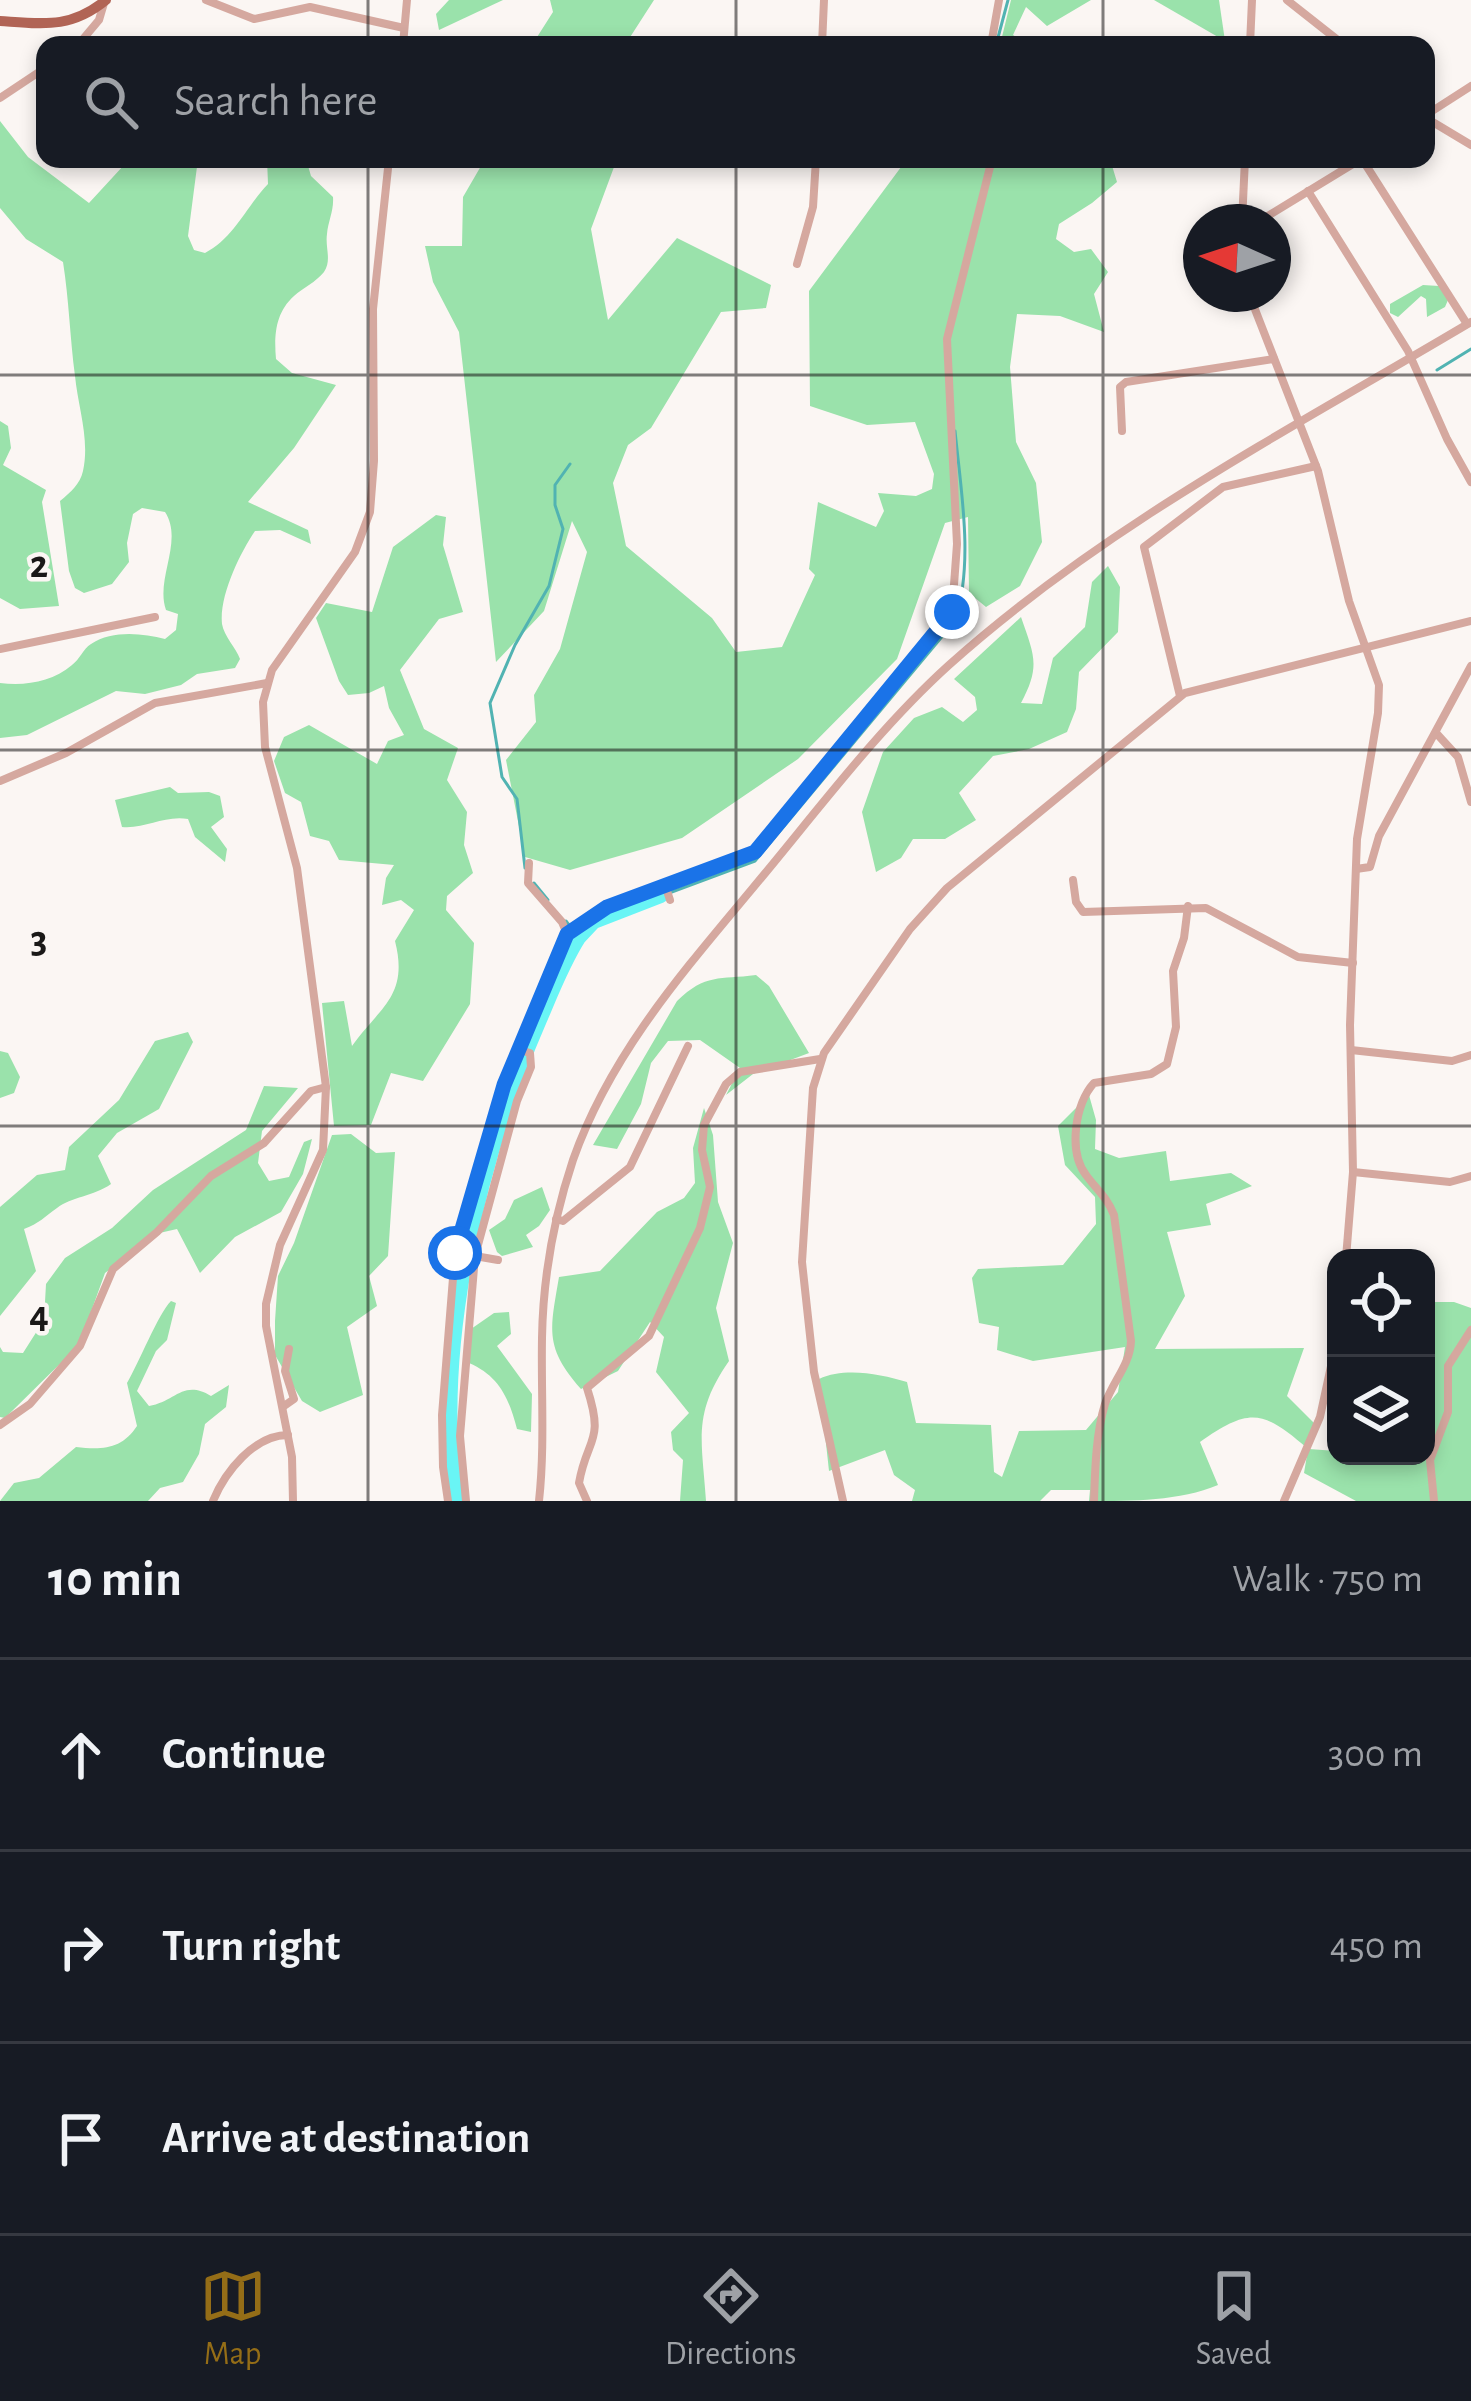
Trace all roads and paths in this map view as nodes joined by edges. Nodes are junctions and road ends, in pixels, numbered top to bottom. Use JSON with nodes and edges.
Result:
{"nodes":[{"id":1,"x":206,"y":0,"type":"edge"},
{"id":2,"x":407,"y":0,"type":"edge"},
{"id":3,"x":824,"y":0,"type":"edge"},
{"id":4,"x":999,"y":0,"type":"edge"},
{"id":5,"x":1252,"y":0,"type":"edge"},
{"id":6,"x":1287,"y":0,"type":"edge"},
{"id":7,"x":105,"y":1,"type":"edge"},
{"id":8,"x":0,"y":21,"type":"edge"},
{"id":9,"x":404,"y":28,"type":"junction"},
{"id":10,"x":86,"y":36,"type":"edge"},
{"id":11,"x":404,"y":36,"type":"edge"},
{"id":12,"x":822,"y":36,"type":"edge"},
{"id":13,"x":993,"y":36,"type":"edge"},
{"id":14,"x":1250,"y":36,"type":"edge"},
{"id":15,"x":1333,"y":36,"type":"edge"},
{"id":16,"x":36,"y":74,"type":"edge"},
{"id":17,"x":1471,"y":86,"type":"edge"},
{"id":18,"x":0,"y":98,"type":"edge"},
{"id":19,"x":1435,"y":110,"type":"edge"},
{"id":20,"x":1435,"y":122,"type":"edge"},
{"id":21,"x":1471,"y":145,"type":"edge"},
{"id":22,"x":388,"y":168,"type":"edge"},
{"id":23,"x":815,"y":168,"type":"edge"},
{"id":24,"x":990,"y":168,"type":"edge"},
{"id":25,"x":1245,"y":168,"type":"edge"},
{"id":26,"x":1346,"y":168,"type":"edge"},
{"id":27,"x":1367,"y":168,"type":"edge"},
{"id":28,"x":1308,"y":191,"type":"junction"},
{"id":29,"x":1243,"y":204,"type":"edge"},
{"id":30,"x":1287,"y":204,"type":"edge"},
{"id":31,"x":797,"y":264,"type":"dead end"},
{"id":32,"x":1257,"y":312,"type":"edge"},
{"id":33,"x":1469,"y":323,"type":"edge"},
{"id":34,"x":1411,"y":357,"type":"junction"},
{"id":35,"x":1274,"y":359,"type":"junction"},
{"id":36,"x":1300,"y":424,"type":"junction"},
{"id":37,"x":1122,"y":430,"type":"dead end"},
{"id":38,"x":1316,"y":466,"type":"junction"},
{"id":39,"x":1471,"y":482,"type":"edge"},
{"id":40,"x":155,"y":617,"type":"dead end"},
{"id":41,"x":1471,"y":621,"type":"edge"},
{"id":42,"x":1362,"y":646,"type":"junction"},
{"id":43,"x":0,"y":649,"type":"edge"},
{"id":44,"x":1471,"y":666,"type":"edge"},
{"id":45,"x":267,"y":683,"type":"junction"},
{"id":46,"x":1180,"y":696,"type":"junction"},
{"id":47,"x":1437,"y":734,"type":"junction"},
{"id":48,"x":0,"y":781,"type":"edge"},
{"id":49,"x":816,"y":794,"type":"junction"},
{"id":50,"x":1471,"y":802,"type":"edge"},
{"id":51,"x":529,"y":863,"type":"dead end"},
{"id":52,"x":1356,"y":869,"type":"junction"},
{"id":53,"x":1073,"y":880,"type":"dead end"},
{"id":54,"x":665,"y":885,"type":"junction"},
{"id":55,"x":670,"y":900,"type":"dead end"},
{"id":56,"x":1187,"y":907,"type":"junction"},
{"id":57,"x":570,"y":931,"type":"junction"},
{"id":58,"x":1353,"y":963,"type":"junction"},
{"id":59,"x":688,"y":1046,"type":"dead end"},
{"id":60,"x":520,"y":1050,"type":"junction"},
{"id":61,"x":1352,"y":1050,"type":"junction"},
{"id":62,"x":1471,"y":1055,"type":"edge"},
{"id":63,"x":821,"y":1058,"type":"junction"},
{"id":64,"x":326,"y":1088,"type":"junction"},
{"id":65,"x":1353,"y":1172,"type":"junction"},
{"id":66,"x":1471,"y":1177,"type":"edge"},
{"id":67,"x":556,"y":1219,"type":"junction"},
{"id":68,"x":1347,"y":1249,"type":"edge"},
{"id":69,"x":475,"y":1256,"type":"junction"},
{"id":70,"x":498,"y":1260,"type":"dead end"},
{"id":71,"x":1471,"y":1330,"type":"edge"},
{"id":72,"x":290,"y":1349,"type":"dead end"},
{"id":73,"x":1333,"y":1357,"type":"edge"},
{"id":74,"x":284,"y":1406,"type":"junction"},
{"id":75,"x":0,"y":1424,"type":"edge"},
{"id":76,"x":289,"y":1435,"type":"junction"},
{"id":77,"x":213,"y":1501,"type":"edge"},
{"id":78,"x":293,"y":1501,"type":"edge"},
{"id":79,"x":448,"y":1501,"type":"edge"},
{"id":80,"x":466,"y":1501,"type":"edge"},
{"id":81,"x":539,"y":1501,"type":"edge"},
{"id":82,"x":587,"y":1501,"type":"edge"},
{"id":83,"x":843,"y":1501,"type":"edge"},
{"id":84,"x":1094,"y":1501,"type":"edge"},
{"id":85,"x":1284,"y":1501,"type":"edge"},
{"id":86,"x":1435,"y":1501,"type":"edge"}],
"edges":[{"from":1,"to":9,"type":"street"},
{"from":2,"to":9,"type":"street"},
{"from":3,"to":12,"type":"street"},
{"from":4,"to":13,"type":"street"},
{"from":5,"to":14,"type":"street"},
{"from":6,"to":15,"type":"street"},
{"from":7,"to":8,"type":"main road"},
{"from":7,"to":10,"type":"street"},
{"from":9,"to":11,"type":"street"},
{"from":16,"to":18,"type":"street"},
{"from":17,"to":19,"type":"street"},
{"from":20,"to":21,"type":"street"},
{"from":22,"to":45,"type":"street"},
{"from":23,"to":31,"type":"street"},
{"from":24,"to":49,"type":"street"},
{"from":25,"to":29,"type":"street"},
{"from":26,"to":28,"type":"street"},
{"from":27,"to":33,"type":"street"},
{"from":28,"to":30,"type":"street"},
{"from":28,"to":34,"type":"street"},
{"from":32,"to":35,"type":"street"},
{"from":33,"to":34,"type":"street"},
{"from":34,"to":36,"type":"street"},
{"from":34,"to":39,"type":"street"},
{"from":35,"to":36,"type":"street"},
{"from":35,"to":37,"type":"street"},
{"from":36,"to":38,"type":"street"},
{"from":36,"to":49,"type":"street"},
{"from":38,"to":42,"type":"street"},
{"from":38,"to":46,"type":"street"},
{"from":40,"to":43,"type":"street"},
{"from":41,"to":42,"type":"street"},
{"from":42,"to":46,"type":"street"},
{"from":42,"to":52,"type":"street"},
{"from":44,"to":47,"type":"street"},
{"from":45,"to":48,"type":"street"},
{"from":45,"to":64,"type":"street"},
{"from":46,"to":63,"type":"street"},
{"from":47,"to":50,"type":"street"},
{"from":47,"to":52,"type":"street"},
{"from":49,"to":54,"type":"street"},
{"from":49,"to":67,"type":"street"},
{"from":51,"to":57,"type":"street"},
{"from":52,"to":58,"type":"street"},
{"from":53,"to":56,"type":"street"},
{"from":54,"to":55,"type":"street"},
{"from":54,"to":57,"type":"street"},
{"from":56,"to":58,"type":"street"},
{"from":56,"to":84,"type":"street"},
{"from":57,"to":60,"type":"street"},
{"from":58,"to":61,"type":"street"},
{"from":59,"to":67,"type":"street"},
{"from":60,"to":69,"type":"street"},
{"from":60,"to":79,"type":"street"},
{"from":61,"to":62,"type":"street"},
{"from":61,"to":65,"type":"street"},
{"from":63,"to":82,"type":"street"},
{"from":63,"to":83,"type":"street"},
{"from":64,"to":74,"type":"street"},
{"from":64,"to":75,"type":"street"},
{"from":65,"to":66,"type":"street"},
{"from":65,"to":68,"type":"street"},
{"from":67,"to":81,"type":"street"},
{"from":69,"to":70,"type":"street"},
{"from":69,"to":80,"type":"street"},
{"from":71,"to":86,"type":"street"},
{"from":72,"to":74,"type":"street"},
{"from":73,"to":85,"type":"street"},
{"from":74,"to":76,"type":"street"},
{"from":76,"to":77,"type":"street"},
{"from":76,"to":78,"type":"street"}]}
